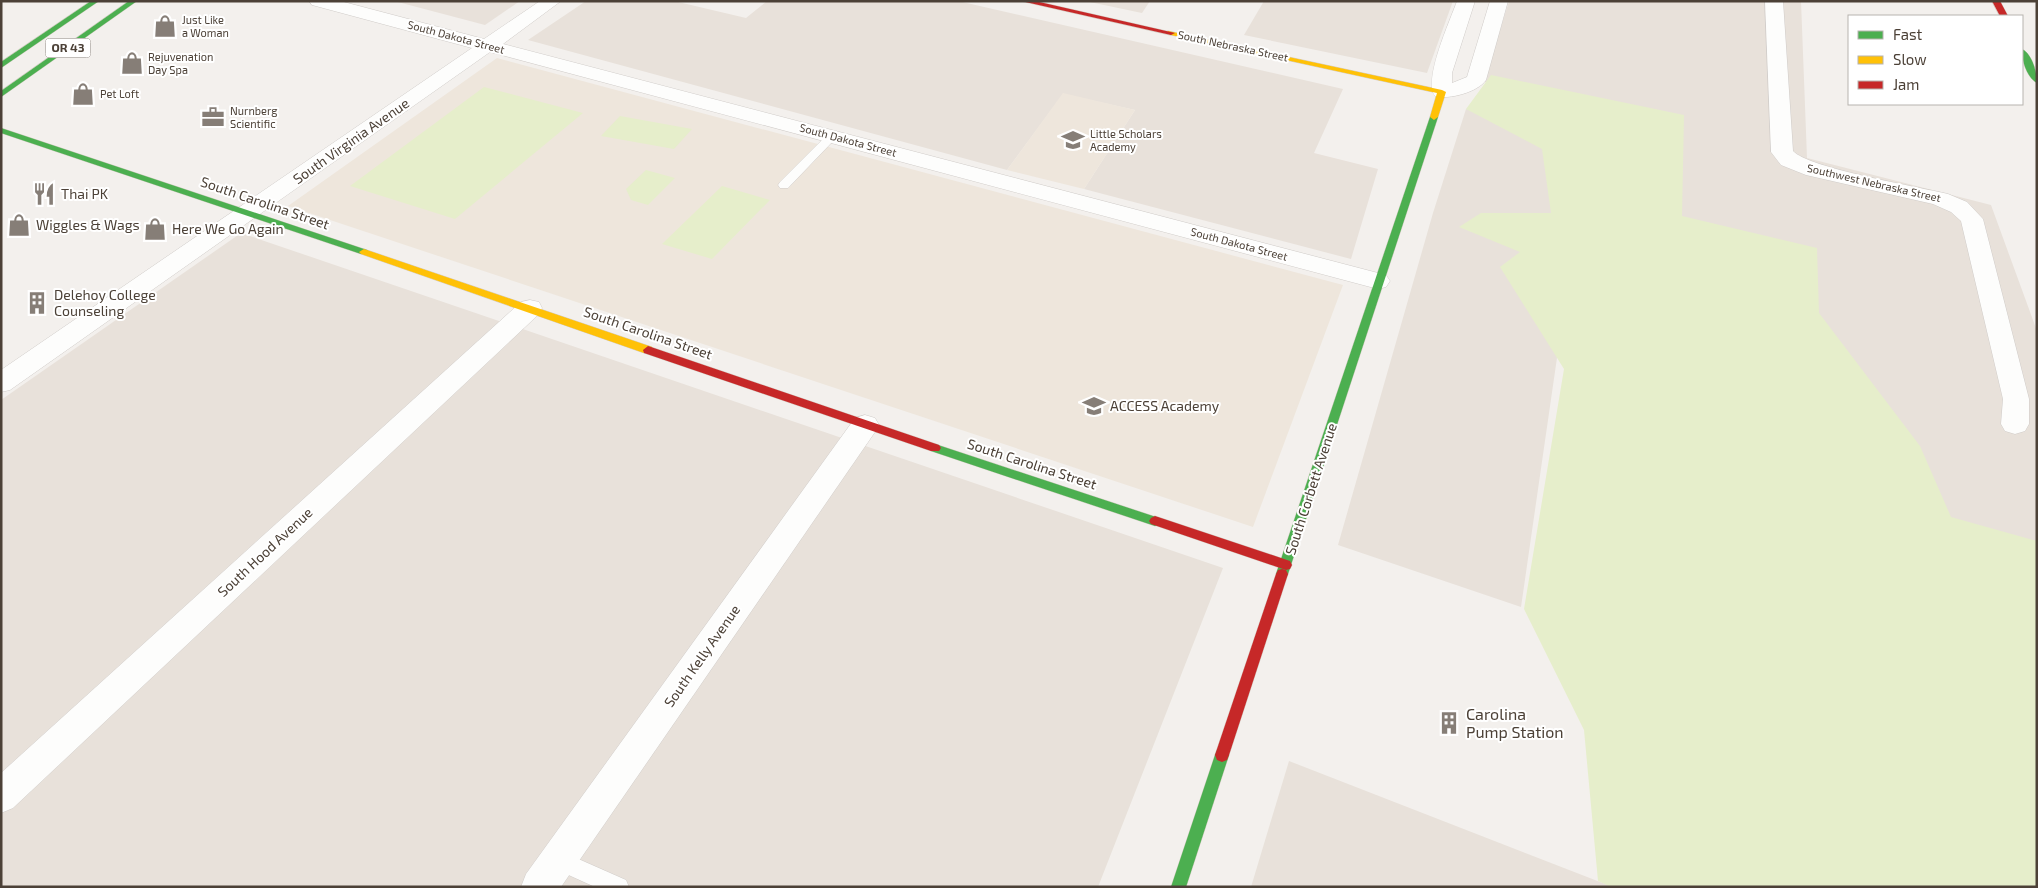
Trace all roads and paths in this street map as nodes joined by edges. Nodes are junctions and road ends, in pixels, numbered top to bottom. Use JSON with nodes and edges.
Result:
{"nodes":[{"id":1,"x":96,"y":1,"type":"edge"},
{"id":2,"x":134,"y":1,"type":"edge"},
{"id":3,"x":318,"y":1,"type":"edge"},
{"id":4,"x":552,"y":1,"type":"edge"},
{"id":5,"x":1024,"y":1,"type":"edge"},
{"id":6,"x":1466,"y":1,"type":"edge"},
{"id":7,"x":1499,"y":1,"type":"edge"},
{"id":8,"x":1774,"y":1,"type":"edge"},
{"id":9,"x":1996,"y":1,"type":"edge"},
{"id":10,"x":2003,"y":15,"type":"edge"},
{"id":11,"x":489,"y":46,"type":"junction"},
{"id":12,"x":2023,"y":53,"type":"edge"},
{"id":13,"x":1,"y":66,"type":"edge"},
{"id":14,"x":2037,"y":81,"type":"edge"},
{"id":15,"x":1442,"y":92,"type":"junction"},
{"id":16,"x":1,"y":95,"type":"edge"},
{"id":17,"x":1,"y":130,"type":"edge"},
{"id":18,"x":832,"y":136,"type":"junction"},
{"id":19,"x":784,"y":184,"type":"dead end"},
{"id":20,"x":248,"y":212,"type":"junction"},
{"id":21,"x":1378,"y":281,"type":"junction"},
{"id":22,"x":530,"y":308,"type":"junction"},
{"id":23,"x":1,"y":383,"type":"edge"},
{"id":24,"x":2015,"y":424,"type":"dead end"},
{"id":25,"x":865,"y":425,"type":"junction"},
{"id":26,"x":1286,"y":565,"type":"junction"},
{"id":27,"x":1,"y":796,"type":"edge"},
{"id":28,"x":558,"y":860,"type":"junction"},
{"id":29,"x":539,"y":887,"type":"edge"},
{"id":30,"x":619,"y":887,"type":"edge"},
{"id":31,"x":1178,"y":887,"type":"edge"}],
"edges":[{"from":1,"to":13,"type":"main road","number":"OR 43"},
{"from":2,"to":16,"type":"main road","number":"OR 43"},
{"from":3,"to":11,"type":"street","name":"South Dakota Street"},
{"from":4,"to":11,"type":"street","name":"South Virginia Avenue"},
{"from":5,"to":15,"type":"main road","name":"South Nebraska Street"},
{"from":6,"to":15,"type":"street","name":"South Corbett Avenue"},
{"from":7,"to":15,"type":"street"},
{"from":8,"to":24,"type":"street","name":"Southwest Nebraska Street"},
{"from":9,"to":10,"type":"main road"},
{"from":11,"to":18,"type":"street","name":"South Dakota Street"},
{"from":11,"to":20,"type":"street","name":"South Virginia Avenue"},
{"from":12,"to":14,"type":"main road"},
{"from":15,"to":21,"type":"main road","name":"South Corbett Avenue"},
{"from":17,"to":20,"type":"main road","name":"South Carolina Street"},
{"from":18,"to":19,"type":"lane"},
{"from":18,"to":21,"type":"street","name":"South Dakota Street"},
{"from":20,"to":22,"type":"main road","name":"South Carolina Street"},
{"from":20,"to":23,"type":"street","name":"South Virginia Avenue"},
{"from":21,"to":26,"type":"main road","name":"South Corbett Avenue"},
{"from":22,"to":25,"type":"main road","name":"South Carolina Street"},
{"from":22,"to":27,"type":"street","name":"South Hood Avenue"},
{"from":25,"to":26,"type":"main road","name":"South Carolina Street"},
{"from":25,"to":28,"type":"street","name":"South Kelly Avenue"},
{"from":26,"to":31,"type":"main road","name":"South Corbett Avenue"},
{"from":28,"to":29,"type":"street","name":"South Kelly Avenue"},
{"from":28,"to":30,"type":"lane"}]}
